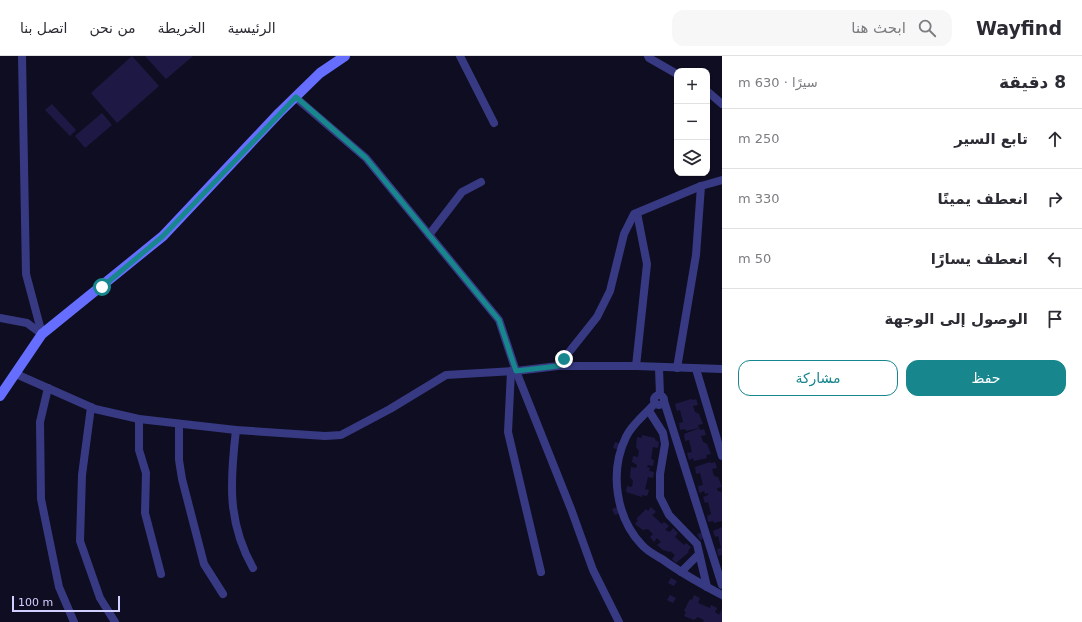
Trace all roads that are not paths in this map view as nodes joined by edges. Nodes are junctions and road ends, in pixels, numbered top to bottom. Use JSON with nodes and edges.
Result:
{"nodes":[{"id":1,"x":22,"y":56,"type":"edge"},
{"id":2,"x":345,"y":56,"type":"edge"},
{"id":3,"x":460,"y":56,"type":"edge"},
{"id":4,"x":648,"y":56,"type":"edge"},
{"id":5,"x":674,"y":72,"type":"edge"},
{"id":6,"x":710,"y":94,"type":"edge"},
{"id":7,"x":296,"y":97,"type":"junction"},
{"id":8,"x":722,"y":104,"type":"edge"},
{"id":9,"x":494,"y":123,"type":"dead end"},
{"id":10,"x":722,"y":180,"type":"edge"},
{"id":11,"x":481,"y":182,"type":"dead end"},
{"id":12,"x":701,"y":186,"type":"junction"},
{"id":13,"x":637,"y":213,"type":"junction"},
{"id":14,"x":429,"y":235,"type":"junction"},
{"id":15,"x":0,"y":318,"type":"edge"},
{"id":16,"x":42,"y":334,"type":"junction"},
{"id":17,"x":558,"y":366,"type":"junction"},
{"id":18,"x":636,"y":366,"type":"junction"},
{"id":19,"x":659,"y":368,"type":"junction"},
{"id":20,"x":677,"y":368,"type":"junction"},
{"id":21,"x":696,"y":369,"type":"junction"},
{"id":22,"x":722,"y":369,"type":"edge"},
{"id":23,"x":514,"y":371,"type":"junction"},
{"id":24,"x":16,"y":374,"type":"junction"},
{"id":25,"x":48,"y":388,"type":"junction"},
{"id":26,"x":0,"y":396,"type":"edge"},
{"id":27,"x":662,"y":398,"type":"junction"},
{"id":28,"x":91,"y":407,"type":"junction"},
{"id":29,"x":649,"y":411,"type":"junction"},
{"id":30,"x":139,"y":419,"type":"junction"},
{"id":31,"x":179,"y":425,"type":"junction"},
{"id":32,"x":236,"y":430,"type":"junction"},
{"id":33,"x":722,"y":456,"type":"edge"},
{"id":34,"x":699,"y":554,"type":"junction"},
{"id":35,"x":253,"y":568,"type":"dead end"},
{"id":36,"x":541,"y":572,"type":"dead end"},
{"id":37,"x":681,"y":572,"type":"junction"},
{"id":38,"x":161,"y":574,"type":"dead end"},
{"id":39,"x":722,"y":585,"type":"edge"},
{"id":40,"x":707,"y":587,"type":"junction"},
{"id":41,"x":223,"y":594,"type":"dead end"},
{"id":42,"x":722,"y":595,"type":"edge"},
{"id":43,"x":74,"y":622,"type":"edge"},
{"id":44,"x":115,"y":622,"type":"edge"},
{"id":45,"x":619,"y":622,"type":"edge"}],
"edges":[{"from":1,"to":16,"type":"street"},
{"from":2,"to":7,"type":"main road"},
{"from":3,"to":9,"type":"street"},
{"from":4,"to":5,"type":"street"},
{"from":6,"to":8,"type":"street"},
{"from":7,"to":14,"type":"street"},
{"from":7,"to":16,"type":"main road"},
{"from":10,"to":12,"type":"street"},
{"from":11,"to":14,"type":"street"},
{"from":12,"to":13,"type":"street"},
{"from":12,"to":20,"type":"street"},
{"from":13,"to":17,"type":"street"},
{"from":13,"to":18,"type":"street"},
{"from":14,"to":23,"type":"street"},
{"from":15,"to":16,"type":"street"},
{"from":16,"to":24,"type":"main road"},
{"from":17,"to":18,"type":"street"},
{"from":17,"to":23,"type":"street"},
{"from":18,"to":19,"type":"street"},
{"from":19,"to":20,"type":"street"},
{"from":19,"to":27,"type":"street"},
{"from":20,"to":21,"type":"street"},
{"from":21,"to":22,"type":"street"},
{"from":21,"to":33,"type":"street"},
{"from":23,"to":32,"type":"street"},
{"from":23,"to":36,"type":"street"},
{"from":23,"to":45,"type":"street"},
{"from":24,"to":25,"type":"street"},
{"from":24,"to":26,"type":"main road"},
{"from":25,"to":28,"type":"street"},
{"from":25,"to":43,"type":"street"},
{"from":27,"to":29,"type":"street"},
{"from":27,"to":39,"type":"street"},
{"from":28,"to":30,"type":"street"},
{"from":28,"to":44,"type":"street"},
{"from":29,"to":34,"type":"street"},
{"from":29,"to":37,"type":"street"},
{"from":30,"to":31,"type":"street"},
{"from":30,"to":38,"type":"street"},
{"from":31,"to":32,"type":"street"},
{"from":31,"to":41,"type":"street"},
{"from":32,"to":35,"type":"street"},
{"from":34,"to":37,"type":"street"},
{"from":34,"to":40,"type":"street"},
{"from":37,"to":40,"type":"street"},
{"from":40,"to":42,"type":"street"}]}
